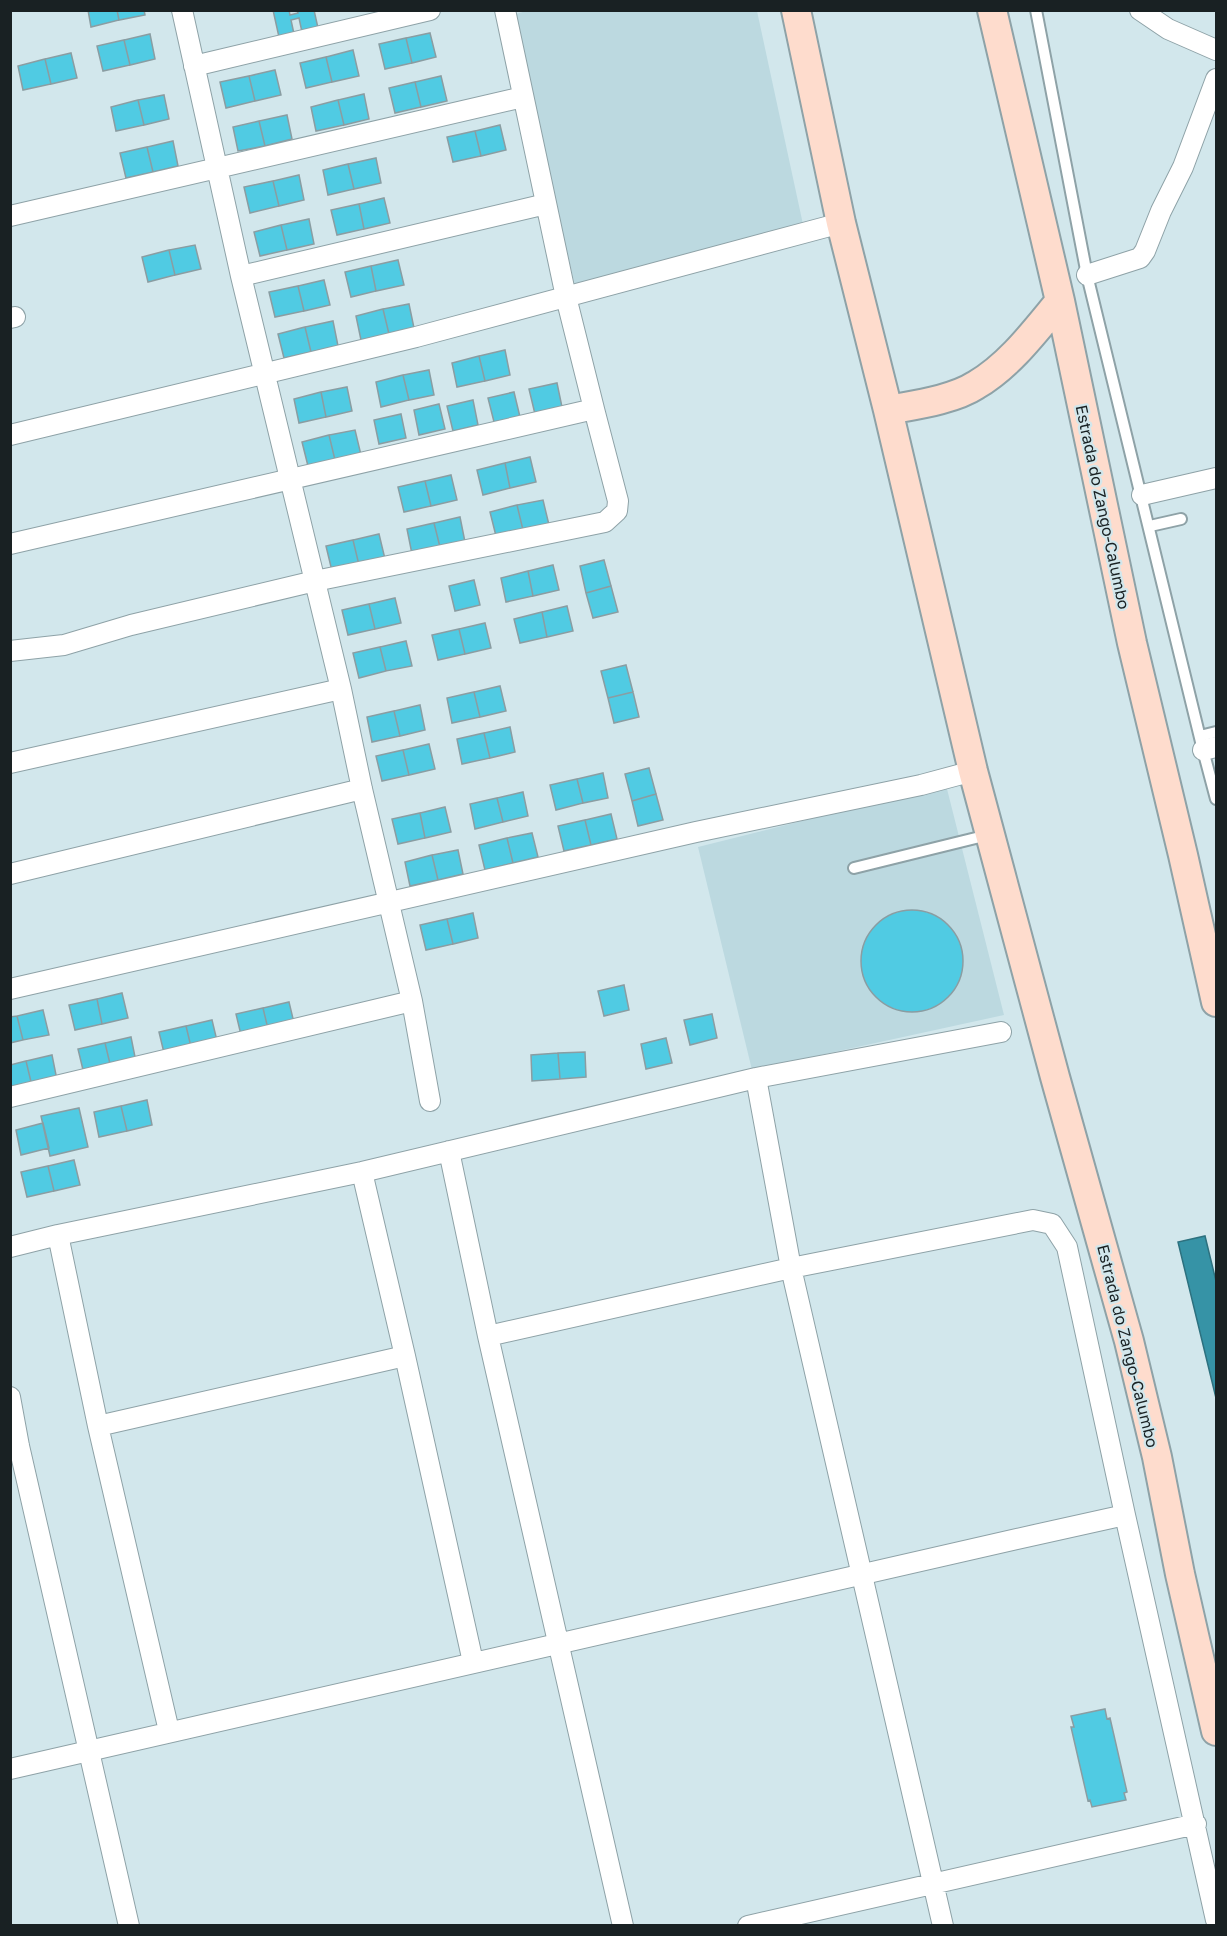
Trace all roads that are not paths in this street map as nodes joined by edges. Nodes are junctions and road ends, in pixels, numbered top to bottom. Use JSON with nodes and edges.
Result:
{"nodes":[{"id":1,"x":182,"y":10,"type":"edge"},
{"id":2,"x":430,"y":10,"type":"edge"},
{"id":3,"x":505,"y":10,"type":"edge"},
{"id":4,"x":796,"y":10,"type":"edge"},
{"id":5,"x":992,"y":10,"type":"edge"},
{"id":6,"x":1036,"y":10,"type":"edge"},
{"id":7,"x":1145,"y":12,"type":"edge"},
{"id":8,"x":1216,"y":50,"type":"edge"},
{"id":9,"x":194,"y":66,"type":"junction"},
{"id":10,"x":1215,"y":93,"type":"edge"},
{"id":11,"x":523,"y":97,"type":"junction"},
{"id":12,"x":217,"y":167,"type":"junction"},
{"id":13,"x":546,"y":204,"type":"junction"},
{"id":14,"x":10,"y":216,"type":"edge"},
{"id":15,"x":841,"y":223,"type":"junction"},
{"id":16,"x":1088,"y":275,"type":"junction"},
{"id":17,"x":241,"y":276,"type":"junction"},
{"id":18,"x":566,"y":297,"type":"junction"},
{"id":19,"x":1060,"y":301,"type":"junction"},
{"id":20,"x":264,"y":374,"type":"junction"},
{"id":21,"x":594,"y":409,"type":"junction"},
{"id":22,"x":888,"y":410,"type":"junction"},
{"id":23,"x":10,"y":435,"type":"edge"},
{"id":24,"x":291,"y":478,"type":"junction"},
{"id":25,"x":1216,"y":478,"type":"edge"},
{"id":26,"x":1142,"y":495,"type":"junction"},
{"id":27,"x":1181,"y":519,"type":"dead end"},
{"id":28,"x":1150,"y":526,"type":"junction"},
{"id":29,"x":10,"y":544,"type":"edge"},
{"id":30,"x":315,"y":582,"type":"junction"},
{"id":31,"x":10,"y":651,"type":"edge"},
{"id":32,"x":341,"y":689,"type":"junction"},
{"id":33,"x":1216,"y":732,"type":"edge"},
{"id":34,"x":1206,"y":744,"type":"edge"},
{"id":35,"x":10,"y":763,"type":"edge"},
{"id":36,"x":973,"y":771,"type":"junction"},
{"id":37,"x":362,"y":789,"type":"junction"},
{"id":38,"x":1216,"y":799,"type":"edge"},
{"id":39,"x":991,"y":834,"type":"junction"},
{"id":40,"x":854,"y":868,"type":"dead end"},
{"id":41,"x":10,"y":874,"type":"edge"},
{"id":42,"x":390,"y":903,"type":"junction"},
{"id":43,"x":10,"y":989,"type":"edge"},
{"id":44,"x":412,"y":1001,"type":"junction"},
{"id":45,"x":1216,"y":1002,"type":"edge"},
{"id":46,"x":1001,"y":1032,"type":"dead end"},
{"id":47,"x":756,"y":1078,"type":"junction"},
{"id":48,"x":10,"y":1097,"type":"edge"},
{"id":49,"x":430,"y":1101,"type":"dead end"},
{"id":50,"x":449,"y":1151,"type":"junction"},
{"id":51,"x":362,"y":1172,"type":"junction"},
{"id":52,"x":58,"y":1235,"type":"junction"},
{"id":53,"x":10,"y":1247,"type":"edge"},
{"id":54,"x":791,"y":1268,"type":"junction"},
{"id":55,"x":488,"y":1336,"type":"junction"},
{"id":56,"x":405,"y":1356,"type":"junction"},
{"id":57,"x":10,"y":1397,"type":"edge"},
{"id":58,"x":98,"y":1426,"type":"junction"},
{"id":59,"x":15,"y":1447,"type":"edge"},
{"id":60,"x":1125,"y":1515,"type":"junction"},
{"id":61,"x":862,"y":1573,"type":"junction"},
{"id":62,"x":558,"y":1643,"type":"junction"},
{"id":63,"x":473,"y":1662,"type":"junction"},
{"id":64,"x":169,"y":1731,"type":"junction"},
{"id":65,"x":1216,"y":1731,"type":"edge"},
{"id":66,"x":89,"y":1751,"type":"junction"},
{"id":67,"x":10,"y":1769,"type":"edge"},
{"id":68,"x":1196,"y":1824,"type":"junction"},
{"id":69,"x":933,"y":1884,"type":"junction"},
{"id":70,"x":1216,"y":1920,"type":"edge"},
{"id":71,"x":129,"y":1926,"type":"edge"},
{"id":72,"x":623,"y":1926,"type":"edge"},
{"id":73,"x":748,"y":1926,"type":"edge"},
{"id":74,"x":943,"y":1926,"type":"edge"}],
"edges":[{"from":1,"to":9,"type":"street"},
{"from":2,"to":9,"type":"street"},
{"from":3,"to":11,"type":"street"},
{"from":4,"to":15,"type":"main road","name":"Estrada do Zango-Calumbo"},
{"from":5,"to":19,"type":"main road","name":"Estrada do Zango-Calumbo"},
{"from":6,"to":16,"type":"lane"},
{"from":7,"to":8,"type":"street"},
{"from":9,"to":12,"type":"street"},
{"from":10,"to":16,"type":"street"},
{"from":11,"to":12,"type":"street"},
{"from":11,"to":13,"type":"street"},
{"from":12,"to":14,"type":"street"},
{"from":12,"to":17,"type":"street"},
{"from":13,"to":17,"type":"street"},
{"from":13,"to":18,"type":"street"},
{"from":15,"to":18,"type":"street"},
{"from":15,"to":22,"type":"main road","name":"Estrada do Zango-Calumbo"},
{"from":16,"to":26,"type":"lane"},
{"from":17,"to":20,"type":"street"},
{"from":18,"to":20,"type":"street"},
{"from":18,"to":21,"type":"street"},
{"from":19,"to":22,"type":"main road"},
{"from":19,"to":45,"type":"main road","name":"Estrada do Zango-Calumbo"},
{"from":20,"to":23,"type":"street"},
{"from":20,"to":24,"type":"street"},
{"from":21,"to":24,"type":"street"},
{"from":21,"to":30,"type":"street"},
{"from":22,"to":36,"type":"main road","name":"Estrada do Zango-Calumbo"},
{"from":24,"to":29,"type":"street"},
{"from":24,"to":30,"type":"street"},
{"from":25,"to":26,"type":"street"},
{"from":26,"to":28,"type":"lane"},
{"from":27,"to":28,"type":"lane"},
{"from":28,"to":34,"type":"lane"},
{"from":30,"to":31,"type":"street"},
{"from":30,"to":32,"type":"street"},
{"from":32,"to":35,"type":"street"},
{"from":32,"to":37,"type":"street"},
{"from":33,"to":34,"type":"lane"},
{"from":34,"to":38,"type":"lane"},
{"from":36,"to":39,"type":"main road","name":"Estrada do Zango-Calumbo"},
{"from":36,"to":42,"type":"street"},
{"from":37,"to":41,"type":"street"},
{"from":37,"to":42,"type":"street"},
{"from":39,"to":40,"type":"lane"},
{"from":39,"to":65,"type":"main road","name":"Estrada do Zango-Calumbo"},
{"from":42,"to":43,"type":"street"},
{"from":42,"to":44,"type":"street"},
{"from":44,"to":48,"type":"street"},
{"from":44,"to":49,"type":"street"},
{"from":46,"to":47,"type":"street"},
{"from":47,"to":50,"type":"street"},
{"from":47,"to":54,"type":"street"},
{"from":50,"to":51,"type":"street"},
{"from":50,"to":55,"type":"street"},
{"from":51,"to":52,"type":"street"},
{"from":51,"to":56,"type":"street"},
{"from":52,"to":53,"type":"street"},
{"from":52,"to":58,"type":"street"},
{"from":54,"to":55,"type":"street"},
{"from":54,"to":60,"type":"street"},
{"from":54,"to":61,"type":"street"},
{"from":55,"to":62,"type":"street"},
{"from":56,"to":58,"type":"street"},
{"from":56,"to":63,"type":"street"},
{"from":57,"to":59,"type":"street"},
{"from":58,"to":64,"type":"street"},
{"from":59,"to":66,"type":"street"},
{"from":60,"to":61,"type":"street"},
{"from":60,"to":68,"type":"street"},
{"from":61,"to":62,"type":"street"},
{"from":61,"to":69,"type":"street"},
{"from":62,"to":63,"type":"street"},
{"from":62,"to":72,"type":"street"},
{"from":63,"to":64,"type":"street"},
{"from":64,"to":66,"type":"street"},
{"from":66,"to":67,"type":"street"},
{"from":66,"to":71,"type":"street"},
{"from":68,"to":69,"type":"street"},
{"from":68,"to":70,"type":"street"},
{"from":69,"to":73,"type":"street"},
{"from":69,"to":74,"type":"street"}]}
